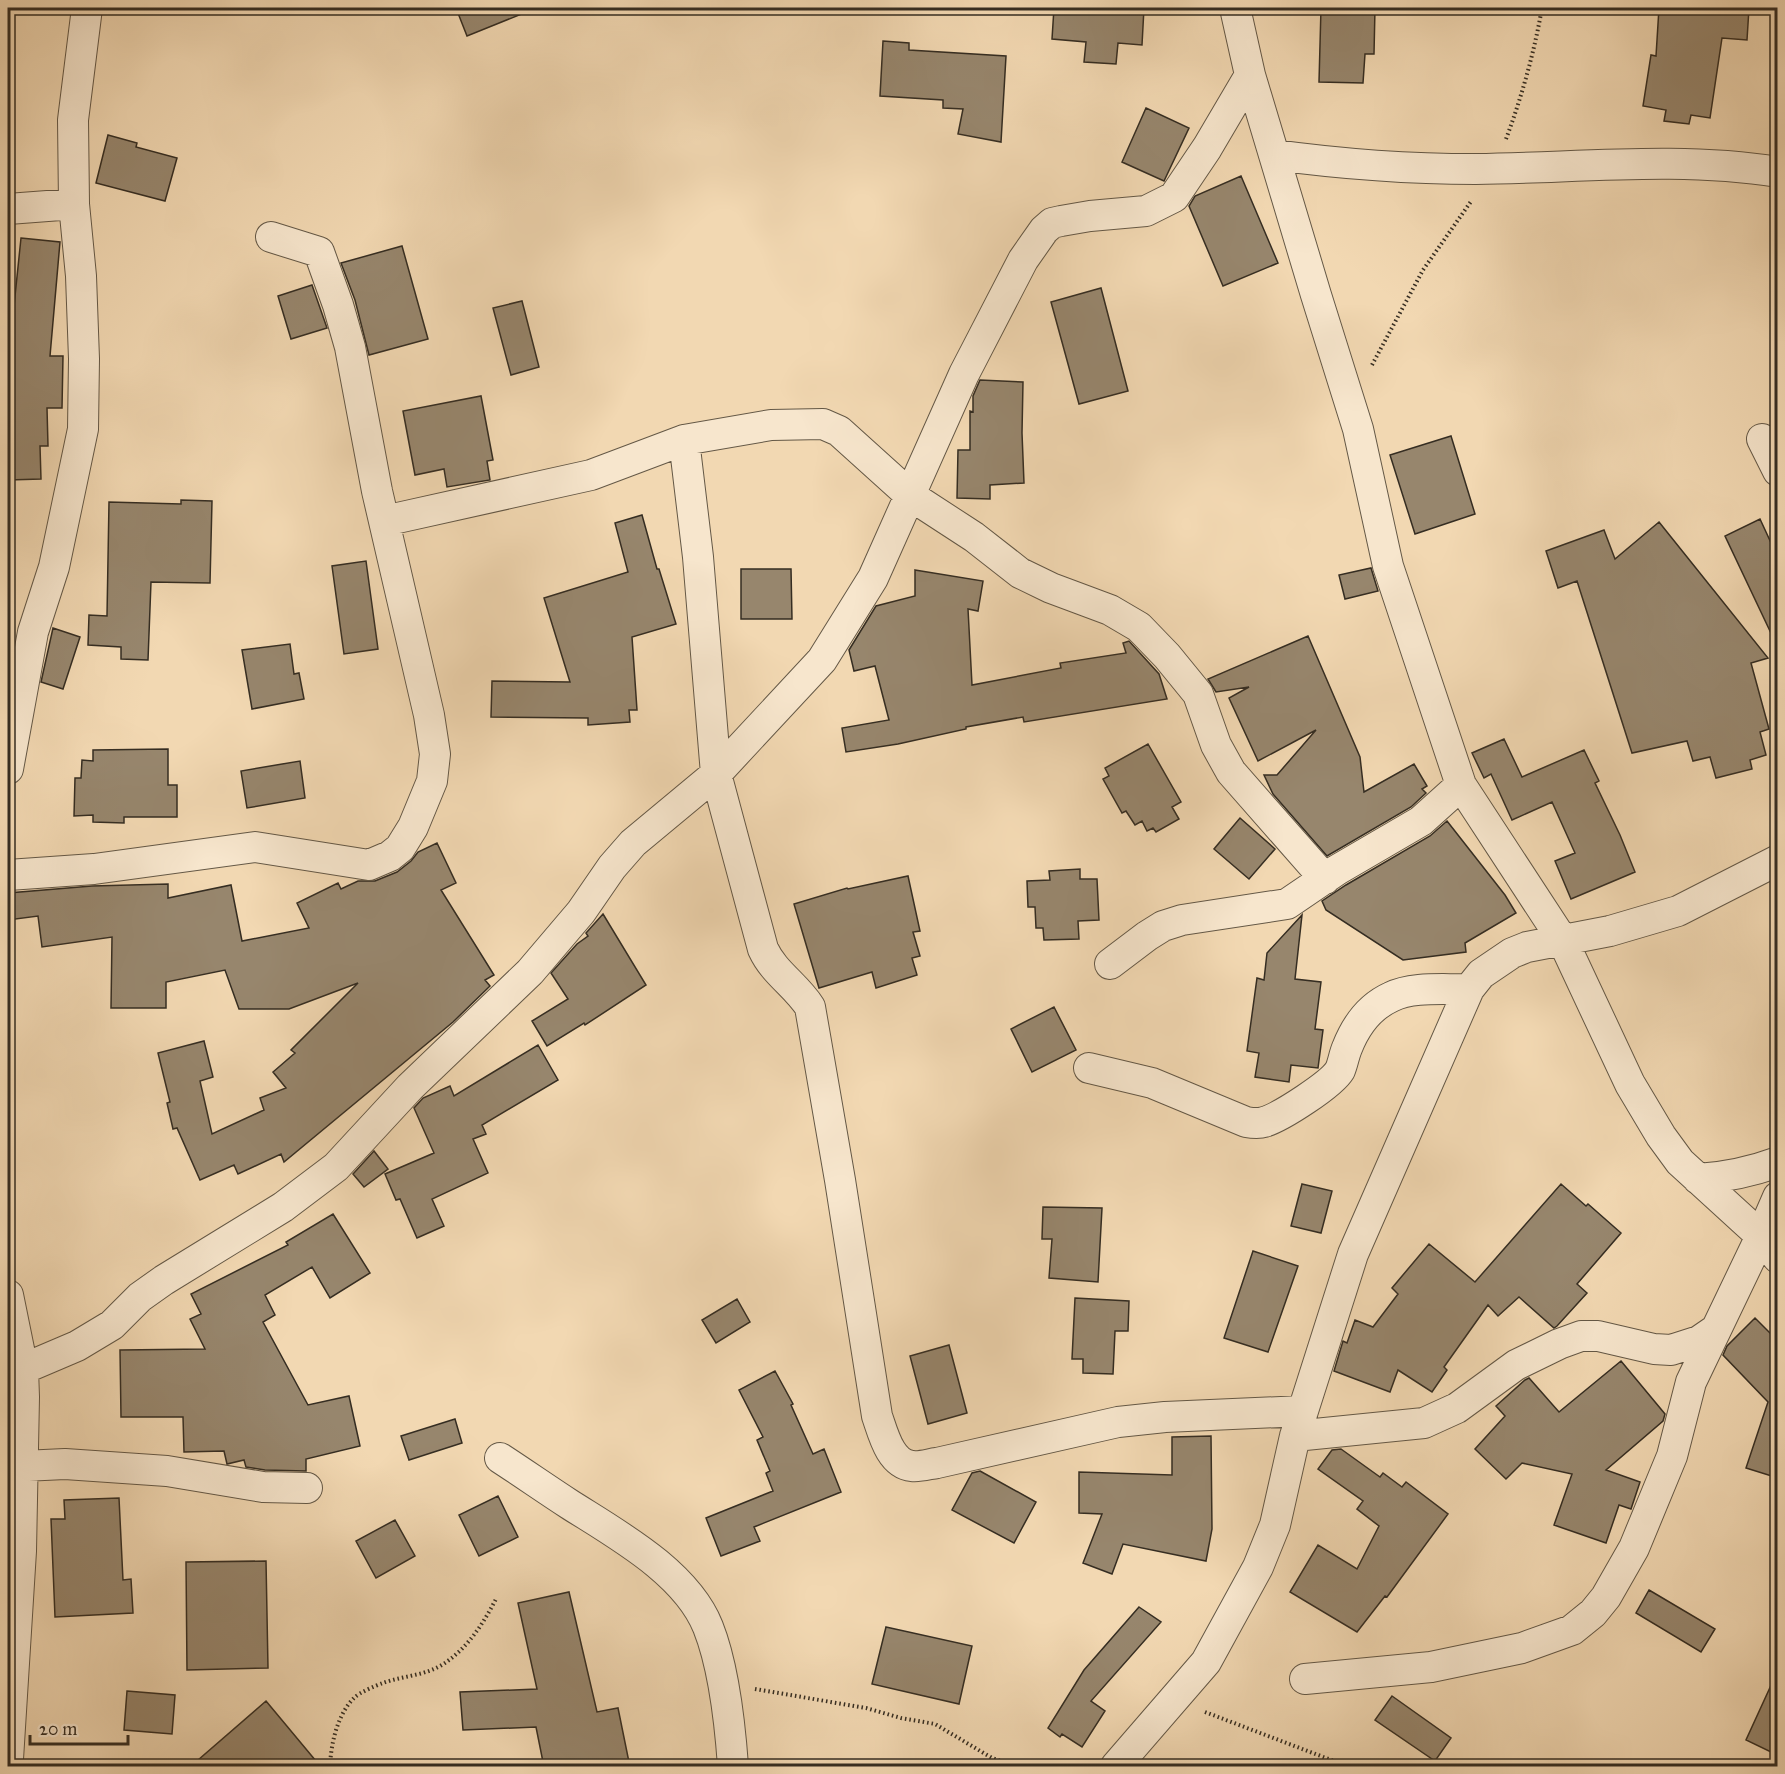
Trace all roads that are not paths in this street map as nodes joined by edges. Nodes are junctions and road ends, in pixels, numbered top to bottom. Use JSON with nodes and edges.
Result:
{"nodes":[{"id":1,"x":87,"y":8,"type":"edge"},
{"id":2,"x":1235,"y":8,"type":"edge"},
{"id":3,"x":1250,"y":75,"type":"junction"},
{"id":4,"x":1275,"y":155,"type":"junction"},
{"id":5,"x":1778,"y":172,"type":"edge"},
{"id":6,"x":74,"y":204,"type":"junction"},
{"id":7,"x":8,"y":209,"type":"edge"},
{"id":8,"x":271,"y":237,"type":"dead end"},
{"id":9,"x":1762,"y":439,"type":"dead end"},
{"id":10,"x":684,"y":440,"type":"junction"},
{"id":11,"x":1778,"y":471,"type":"edge"},
{"id":12,"x":911,"y":496,"type":"junction"},
{"id":13,"x":384,"y":521,"type":"junction"},
{"id":14,"x":8,"y":769,"type":"edge"},
{"id":15,"x":716,"y":774,"type":"junction"},
{"id":16,"x":1461,"y":785,"type":"junction"},
{"id":17,"x":1778,"y":860,"type":"edge"},
{"id":18,"x":8,"y":874,"type":"edge"},
{"id":19,"x":1325,"y":879,"type":"junction"},
{"id":20,"x":1563,"y":941,"type":"junction"},
{"id":21,"x":1110,"y":964,"type":"dead end"},
{"id":22,"x":1469,"y":989,"type":"junction"},
{"id":23,"x":1089,"y":1068,"type":"dead end"},
{"id":24,"x":1778,"y":1162,"type":"edge"},
{"id":25,"x":1698,"y":1179,"type":"junction"},
{"id":26,"x":1778,"y":1197,"type":"edge"},
{"id":27,"x":1769,"y":1247,"type":"edge"},
{"id":28,"x":8,"y":1295,"type":"edge"},
{"id":29,"x":1715,"y":1330,"type":"junction"},
{"id":30,"x":23,"y":1369,"type":"junction"},
{"id":31,"x":1299,"y":1423,"type":"junction"},
{"id":32,"x":500,"y":1458,"type":"dead end"},
{"id":33,"x":23,"y":1466,"type":"junction"},
{"id":34,"x":307,"y":1488,"type":"dead end"},
{"id":35,"x":1305,"y":1679,"type":"dead end"},
{"id":36,"x":8,"y":1759,"type":"edge"},
{"id":37,"x":733,"y":1767,"type":"edge"},
{"id":38,"x":1116,"y":1767,"type":"edge"}],
"edges":[{"from":1,"to":6,"type":"street"},
{"from":2,"to":3,"type":"street"},
{"from":3,"to":4,"type":"street"},
{"from":3,"to":12,"type":"street"},
{"from":4,"to":5,"type":"street"},
{"from":4,"to":16,"type":"street"},
{"from":6,"to":7,"type":"street"},
{"from":6,"to":14,"type":"street"},
{"from":8,"to":13,"type":"street"},
{"from":9,"to":11,"type":"street"},
{"from":10,"to":12,"type":"street"},
{"from":10,"to":13,"type":"street"},
{"from":10,"to":15,"type":"street"},
{"from":12,"to":15,"type":"street"},
{"from":12,"to":19,"type":"street"},
{"from":13,"to":18,"type":"street"},
{"from":15,"to":30,"type":"street"},
{"from":15,"to":31,"type":"street"},
{"from":16,"to":19,"type":"street"},
{"from":16,"to":20,"type":"street"},
{"from":17,"to":20,"type":"street"},
{"from":19,"to":21,"type":"street"},
{"from":20,"to":22,"type":"street"},
{"from":20,"to":25,"type":"street"},
{"from":22,"to":23,"type":"street"},
{"from":22,"to":31,"type":"street"},
{"from":24,"to":25,"type":"street"},
{"from":25,"to":27,"type":"street"},
{"from":26,"to":27,"type":"street"},
{"from":27,"to":29,"type":"street"},
{"from":28,"to":30,"type":"street"},
{"from":29,"to":31,"type":"street"},
{"from":29,"to":35,"type":"street"},
{"from":30,"to":33,"type":"street"},
{"from":31,"to":38,"type":"street"},
{"from":32,"to":37,"type":"street"},
{"from":33,"to":34,"type":"street"},
{"from":33,"to":36,"type":"street"}]}
